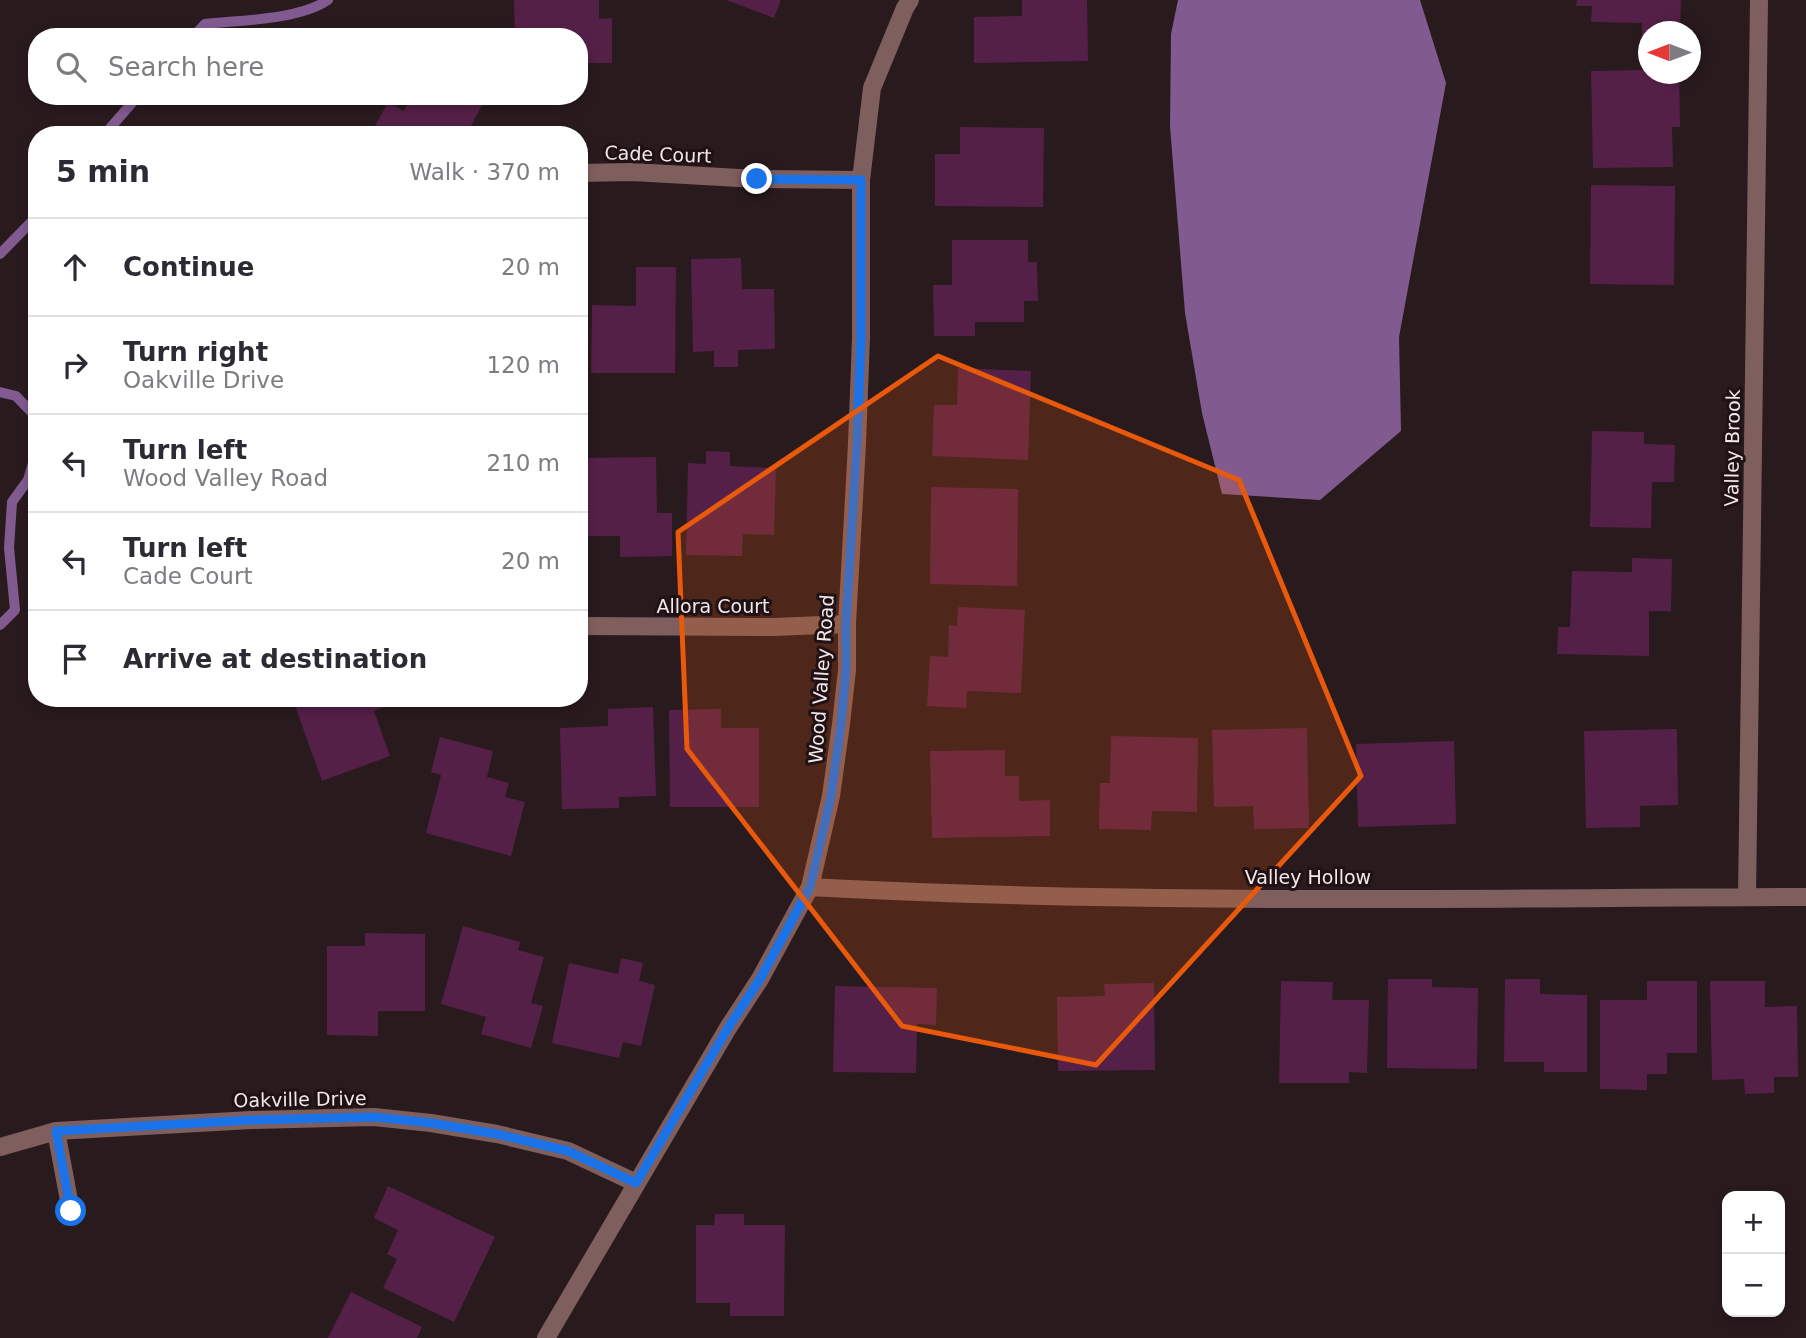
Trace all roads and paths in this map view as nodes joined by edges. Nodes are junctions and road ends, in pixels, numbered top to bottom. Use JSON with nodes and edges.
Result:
{"nodes":[{"id":1,"x":910,"y":0,"type":"edge"},
{"id":2,"x":1759,"y":0,"type":"edge"},
{"id":3,"x":588,"y":173,"type":"edge"},
{"id":4,"x":861,"y":180,"type":"junction"},
{"id":5,"x":846,"y":624,"type":"junction"},
{"id":6,"x":588,"y":626,"type":"edge"},
{"id":7,"x":810,"y":887,"type":"junction"},
{"id":8,"x":1747,"y":897,"type":"junction"},
{"id":9,"x":1806,"y":897,"type":"edge"},
{"id":10,"x":56,"y":1131,"type":"junction"},
{"id":11,"x":0,"y":1147,"type":"edge"},
{"id":12,"x":636,"y":1183,"type":"junction"},
{"id":13,"x":71,"y":1211,"type":"dead end"},
{"id":14,"x":550,"y":1337,"type":"edge"}],
"edges":[{"from":1,"to":4,"type":"street","name":"Wood Valley Road"},
{"from":2,"to":8,"type":"street","name":"Valley Brook"},
{"from":3,"to":4,"type":"street","name":"Cade Court"},
{"from":4,"to":5,"type":"street","name":"Wood Valley Road"},
{"from":5,"to":6,"type":"street","name":"Allora Court"},
{"from":5,"to":7,"type":"street","name":"Wood Valley Road"},
{"from":7,"to":8,"type":"street","name":"Valley Hollow"},
{"from":7,"to":12,"type":"street","name":"Wood Valley Road"},
{"from":8,"to":9,"type":"street","name":"Valley Hollow"},
{"from":10,"to":11,"type":"street","name":"Oakville Drive"},
{"from":10,"to":12,"type":"street","name":"Oakville Drive"},
{"from":10,"to":13,"type":"street"},
{"from":12,"to":14,"type":"street","name":"Wood Valley Road"}]}
